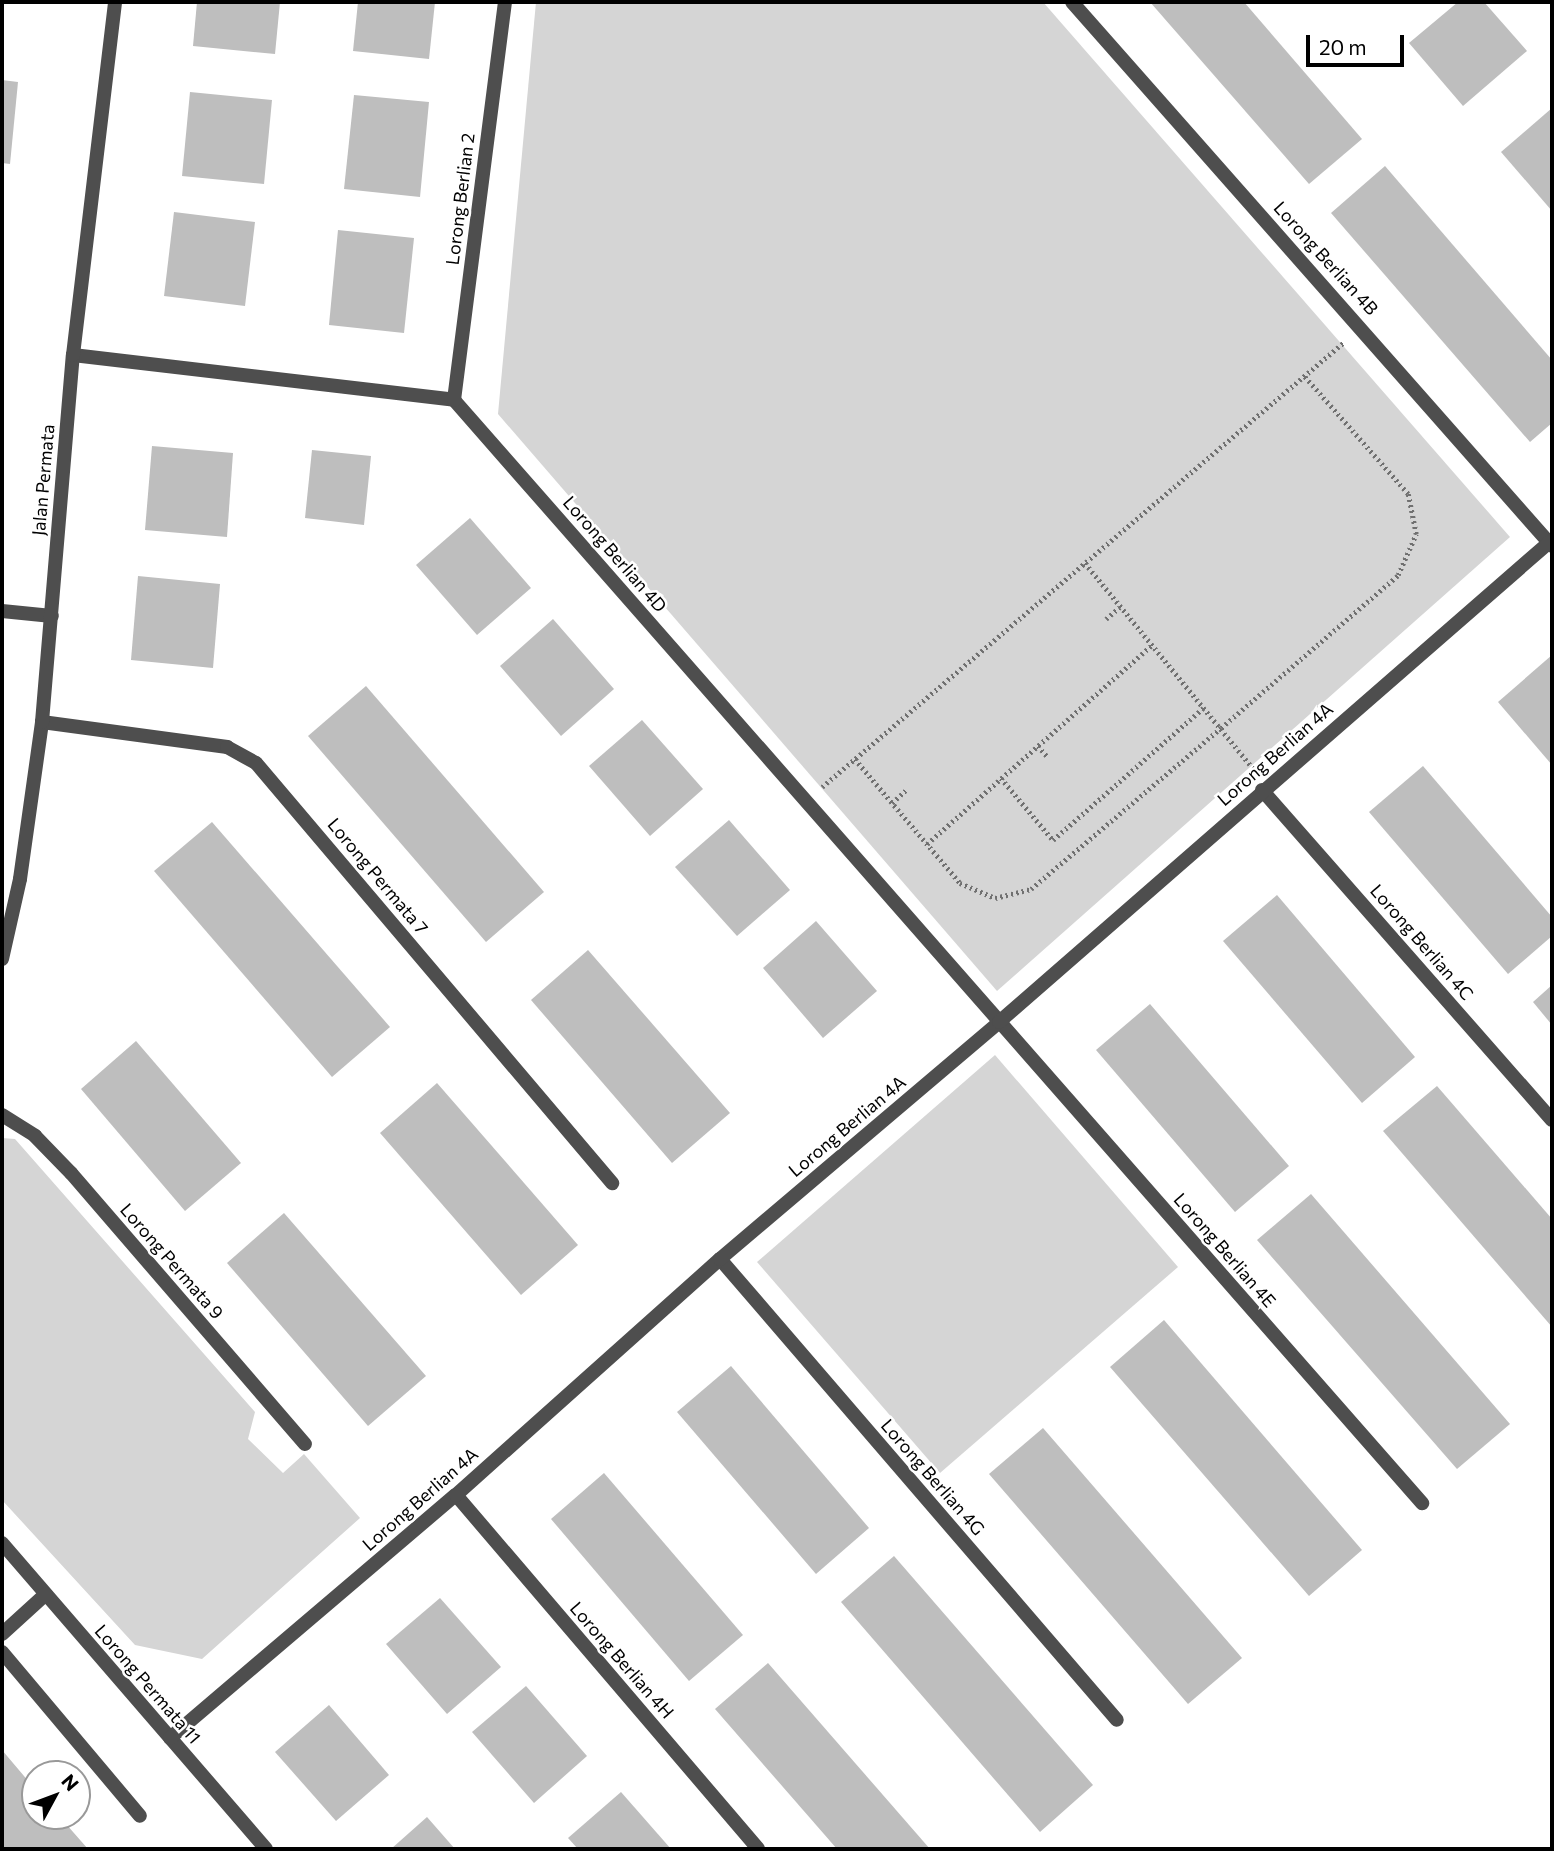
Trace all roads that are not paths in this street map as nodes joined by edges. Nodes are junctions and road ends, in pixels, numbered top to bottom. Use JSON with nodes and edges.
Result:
{"nodes":[{"id":1,"x":115,"y":2,"type":"edge"},
{"id":2,"x":505,"y":2,"type":"edge"},
{"id":3,"x":1072,"y":2,"type":"edge"},
{"id":4,"x":73,"y":355,"type":"junction"},
{"id":5,"x":454,"y":400,"type":"junction"},
{"id":6,"x":1551,"y":543,"type":"edge"},
{"id":7,"x":2,"y":611,"type":"edge"},
{"id":8,"x":52,"y":615,"type":"junction"},
{"id":9,"x":43,"y":722,"type":"junction"},
{"id":10,"x":1265,"y":788,"type":"junction"},
{"id":11,"x":2,"y":959,"type":"edge"},
{"id":12,"x":999,"y":1022,"type":"junction"},
{"id":13,"x":2,"y":1115,"type":"edge"},
{"id":14,"x":1552,"y":1120,"type":"edge"},
{"id":15,"x":612,"y":1183,"type":"dead end"},
{"id":16,"x":720,"y":1259,"type":"junction"},
{"id":17,"x":305,"y":1444,"type":"dead end"},
{"id":18,"x":456,"y":1495,"type":"junction"},
{"id":19,"x":1422,"y":1503,"type":"dead end"},
{"id":20,"x":2,"y":1543,"type":"edge"},
{"id":21,"x":46,"y":1594,"type":"junction"},
{"id":22,"x":2,"y":1634,"type":"edge"},
{"id":23,"x":2,"y":1652,"type":"edge"},
{"id":24,"x":1117,"y":1720,"type":"dead end"},
{"id":25,"x":170,"y":1738,"type":"junction"},
{"id":26,"x":140,"y":1816,"type":"dead end"},
{"id":27,"x":266,"y":1849,"type":"edge"},
{"id":28,"x":758,"y":1849,"type":"edge"}],
"edges":[{"from":1,"to":4,"type":"street","name":"Jalan Permata"},
{"from":2,"to":5,"type":"street","name":"Lorong Berlian 2"},
{"from":3,"to":6,"type":"street","name":"Lorong Berlian 4B"},
{"from":4,"to":5,"type":"street"},
{"from":4,"to":8,"type":"street","name":"Jalan Permata"},
{"from":5,"to":12,"type":"street","name":"Lorong Berlian 4D"},
{"from":6,"to":10,"type":"street","name":"Lorong Berlian 4A"},
{"from":7,"to":8,"type":"street"},
{"from":8,"to":9,"type":"street","name":"Jalan Permata"},
{"from":9,"to":11,"type":"street","name":"Jalan Permata"},
{"from":9,"to":15,"type":"street","name":"Lorong Permata 7"},
{"from":10,"to":12,"type":"street","name":"Lorong Berlian 4A"},
{"from":10,"to":14,"type":"street","name":"Lorong Berlian 4C"},
{"from":12,"to":16,"type":"street","name":"Lorong Berlian 4A"},
{"from":12,"to":19,"type":"street","name":"Lorong Berlian 4E"},
{"from":13,"to":17,"type":"street","name":"Lorong Permata 9"},
{"from":16,"to":18,"type":"street","name":"Lorong Berlian 4A"},
{"from":16,"to":24,"type":"street","name":"Lorong Berlian 4G"},
{"from":18,"to":25,"type":"street","name":"Lorong Berlian 4A"},
{"from":18,"to":28,"type":"street","name":"Lorong Berlian 4H"},
{"from":20,"to":21,"type":"street","name":"Lorong Permata 11"},
{"from":21,"to":22,"type":"street"},
{"from":21,"to":25,"type":"street","name":"Lorong Permata 11"},
{"from":23,"to":26,"type":"street"},
{"from":25,"to":27,"type":"street","name":"Lorong Permata 11"}]}
